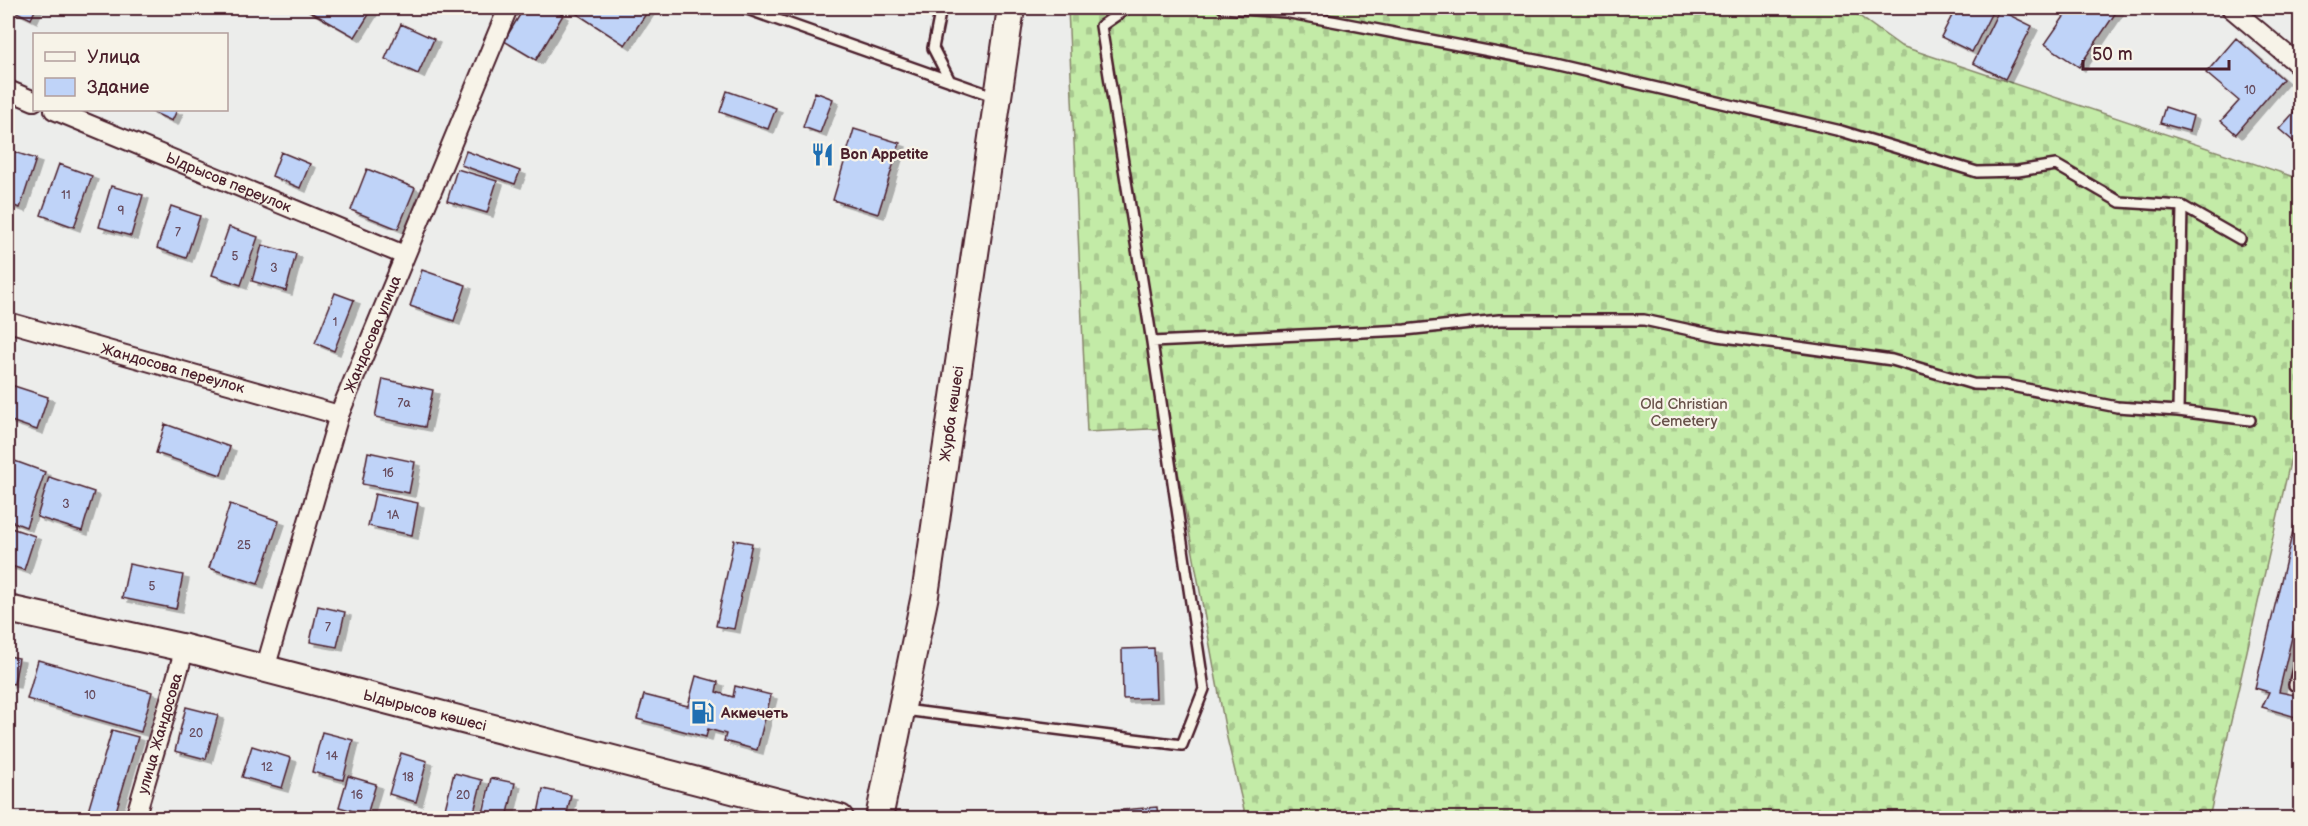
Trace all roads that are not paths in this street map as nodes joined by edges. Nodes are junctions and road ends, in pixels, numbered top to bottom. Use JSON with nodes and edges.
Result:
{"nodes":[{"id":1,"x":744,"y":8,"type":"edge"},
{"id":2,"x":941,"y":8,"type":"edge"},
{"id":3,"x":1011,"y":8,"type":"edge"},
{"id":4,"x":1127,"y":8,"type":"edge"},
{"id":5,"x":1223,"y":8,"type":"edge"},
{"id":6,"x":2231,"y":8,"type":"edge"},
{"id":7,"x":505,"y":9,"type":"edge"},
{"id":8,"x":2301,"y":66,"type":"edge"},
{"id":9,"x":950,"y":81,"type":"junction"},
{"id":10,"x":8,"y":90,"type":"edge"},
{"id":11,"x":998,"y":98,"type":"junction"},
{"id":12,"x":33,"y":101,"type":"edge"},
{"id":13,"x":56,"y":111,"type":"edge"},
{"id":14,"x":2182,"y":206,"type":"junction"},
{"id":15,"x":2240,"y":239,"type":"dead end"},
{"id":16,"x":404,"y":255,"type":"junction"},
{"id":17,"x":8,"y":322,"type":"edge"},
{"id":18,"x":1152,"y":342,"type":"junction"},
{"id":19,"x":2178,"y":411,"type":"junction"},
{"id":20,"x":339,"y":415,"type":"junction"},
{"id":21,"x":2250,"y":420,"type":"dead end"},
{"id":22,"x":8,"y":609,"type":"edge"},
{"id":23,"x":185,"y":648,"type":"junction"},
{"id":24,"x":2301,"y":659,"type":"edge"},
{"id":25,"x":265,"y":669,"type":"junction"},
{"id":26,"x":2295,"y":685,"type":"dead end"},
{"id":27,"x":902,"y":710,"type":"junction"},
{"id":28,"x":135,"y":819,"type":"edge"},
{"id":29,"x":840,"y":819,"type":"edge"},
{"id":30,"x":879,"y":819,"type":"edge"}],
"edges":[{"from":1,"to":9,"type":"lane"},
{"from":2,"to":9,"type":"lane"},
{"from":3,"to":11,"type":"street","name":"Журба көшесі"},
{"from":4,"to":18,"type":"lane"},
{"from":5,"to":14,"type":"lane"},
{"from":6,"to":8,"type":"street"},
{"from":7,"to":16,"type":"street","name":"Жандосова улица"},
{"from":9,"to":11,"type":"lane"},
{"from":10,"to":12,"type":"street"},
{"from":11,"to":27,"type":"street","name":"Журба көшесі"},
{"from":13,"to":16,"type":"street","name":"Ыдрысов переулок"},
{"from":14,"to":15,"type":"lane"},
{"from":14,"to":19,"type":"lane"},
{"from":16,"to":20,"type":"street","name":"Жандосова улица"},
{"from":17,"to":20,"type":"street","name":"Жандосова переулок"},
{"from":18,"to":19,"type":"lane"},
{"from":18,"to":27,"type":"lane"},
{"from":19,"to":21,"type":"lane"},
{"from":20,"to":25,"type":"street","name":"Жандосова улица"},
{"from":22,"to":23,"type":"street","name":"Ыдырысов көшесі"},
{"from":23,"to":25,"type":"street","name":"Ыдырысов көшесі"},
{"from":23,"to":28,"type":"street","name":"улица Жандосова"},
{"from":24,"to":26,"type":"lane"},
{"from":25,"to":29,"type":"street","name":"Ыдырысов көшесі"},
{"from":27,"to":30,"type":"street","name":"Журба көшесі"}]}
